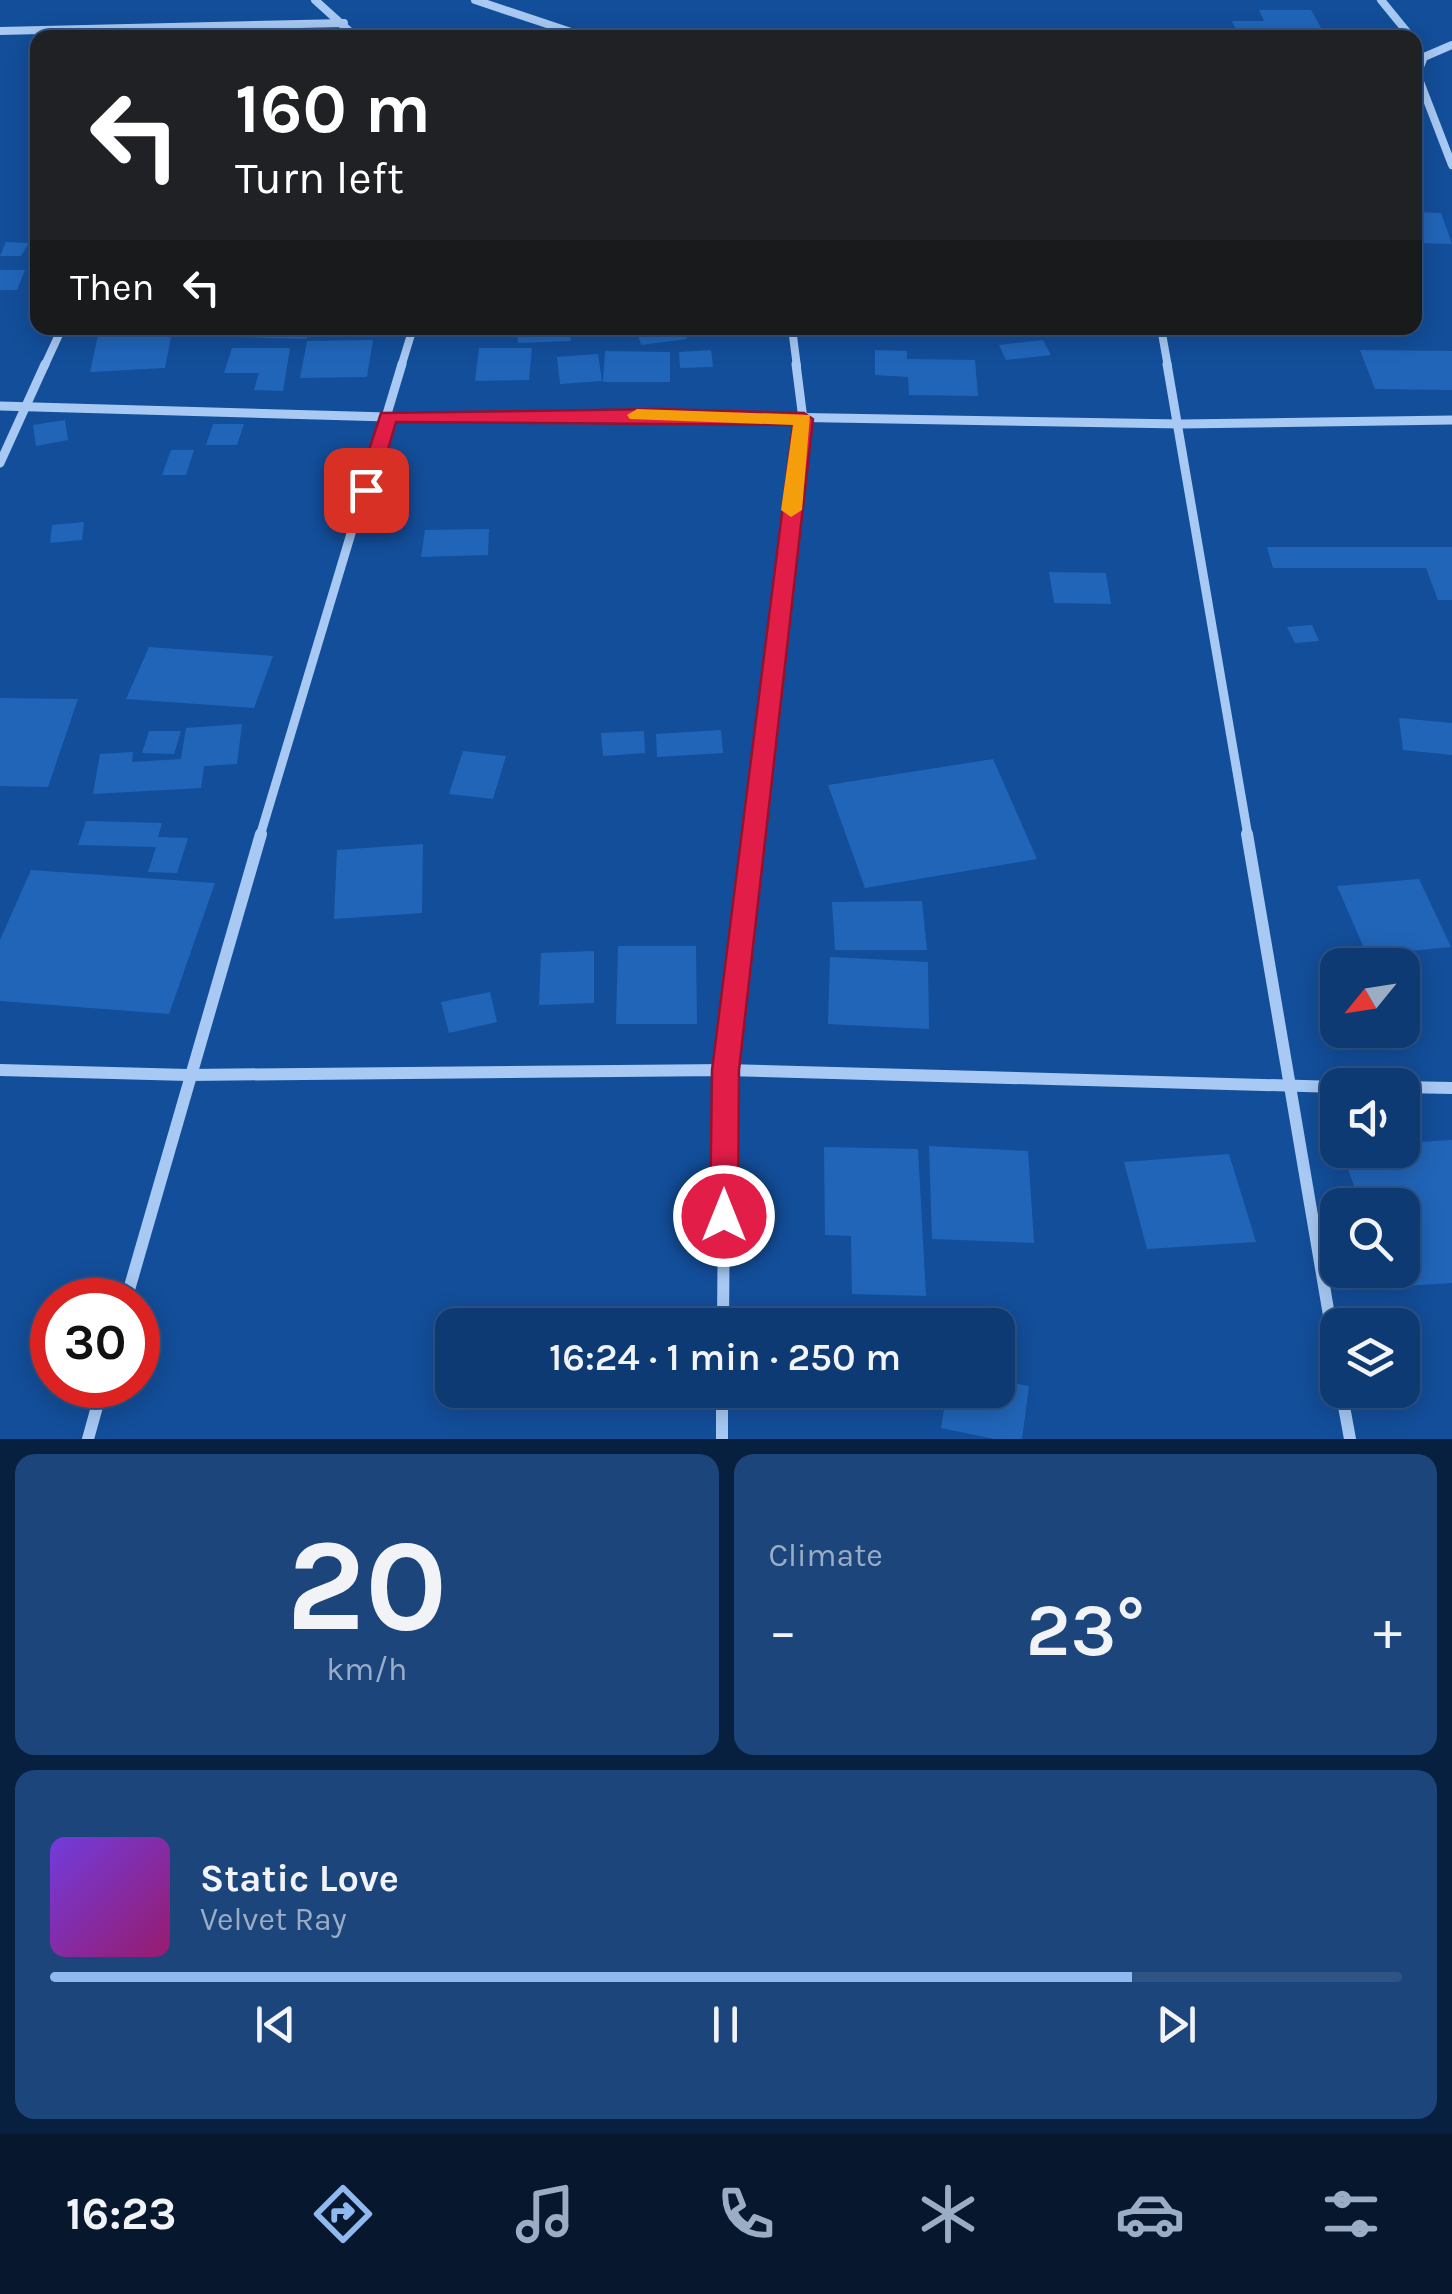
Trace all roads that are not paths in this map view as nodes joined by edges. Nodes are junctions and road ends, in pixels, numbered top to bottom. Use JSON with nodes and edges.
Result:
{"nodes":[{"id":1,"x":315,"y":0,"type":"edge"},
{"id":2,"x":475,"y":0,"type":"edge"},
{"id":3,"x":1381,"y":0,"type":"edge"},
{"id":4,"x":344,"y":23,"type":"junction"},
{"id":5,"x":190,"y":28,"type":"joint"},
{"id":6,"x":95,"y":30,"type":"edge"},
{"id":7,"x":350,"y":30,"type":"edge"},
{"id":8,"x":565,"y":30,"type":"edge"},
{"id":9,"x":1406,"y":30,"type":"edge"},
{"id":10,"x":30,"y":31,"type":"edge"},
{"id":11,"x":0,"y":32,"type":"edge"},
{"id":12,"x":1452,"y":45,"type":"edge"},
{"id":13,"x":1422,"y":50,"type":"edge"},
{"id":14,"x":1422,"y":55,"type":"edge"},
{"id":15,"x":1426,"y":55,"type":"junction"},
{"id":16,"x":1422,"y":60,"type":"edge"},
{"id":17,"x":1422,"y":92,"type":"edge"},
{"id":18,"x":1452,"y":165,"type":"edge"},
{"id":19,"x":59,"y":335,"type":"edge"},
{"id":20,"x":411,"y":335,"type":"edge"},
{"id":21,"x":793,"y":335,"type":"edge"},
{"id":22,"x":1162,"y":335,"type":"edge"},
{"id":23,"x":0,"y":406,"type":"edge"},
{"id":24,"x":28,"y":406,"type":"junction"},
{"id":25,"x":388,"y":417,"type":"junction"},
{"id":26,"x":804,"y":419,"type":"junction"},
{"id":27,"x":1452,"y":420,"type":"edge"},
{"id":28,"x":1180,"y":424,"type":"junction"},
{"id":29,"x":0,"y":463,"type":"edge"},
{"id":30,"x":0,"y":1070,"type":"edge"},
{"id":31,"x":725,"y":1070,"type":"junction"},
{"id":32,"x":188,"y":1075,"type":"junction"},
{"id":33,"x":1290,"y":1087,"type":"junction"},
{"id":34,"x":1320,"y":1087,"type":"edge"},
{"id":35,"x":1420,"y":1088,"type":"edge"},
{"id":36,"x":1452,"y":1088,"type":"edge"},
{"id":37,"x":132,"y":1278,"type":"edge"},
{"id":38,"x":723,"y":1308,"type":"edge"},
{"id":39,"x":1328,"y":1308,"type":"edge"},
{"id":40,"x":97,"y":1408,"type":"edge"},
{"id":41,"x":722,"y":1408,"type":"edge"},
{"id":42,"x":1344,"y":1408,"type":"edge"},
{"id":43,"x":88,"y":1439,"type":"edge"},
{"id":44,"x":722,"y":1439,"type":"edge"},
{"id":45,"x":1350,"y":1439,"type":"edge"}],
"edges":[{"from":1,"to":4,"type":"street"},
{"from":2,"to":8,"type":"street"},
{"from":3,"to":9,"type":"street"},
{"from":4,"to":5,"type":"street"},
{"from":4,"to":7,"type":"street"},
{"from":5,"to":6,"type":"street"},
{"from":10,"to":11,"type":"street"},
{"from":12,"to":15,"type":"street"},
{"from":13,"to":15,"type":"street"},
{"from":14,"to":15,"type":"street"},
{"from":15,"to":16,"type":"street"},
{"from":17,"to":18,"type":"street"},
{"from":19,"to":24,"type":"street"},
{"from":20,"to":25,"type":"street"},
{"from":21,"to":26,"type":"street"},
{"from":22,"to":28,"type":"street"},
{"from":23,"to":24,"type":"street"},
{"from":24,"to":25,"type":"street"},
{"from":24,"to":29,"type":"street"},
{"from":25,"to":26,"type":"street"},
{"from":25,"to":32,"type":"street"},
{"from":26,"to":28,"type":"street"},
{"from":26,"to":31,"type":"street"},
{"from":27,"to":28,"type":"street"},
{"from":28,"to":33,"type":"street"},
{"from":30,"to":32,"type":"street"},
{"from":31,"to":32,"type":"street"},
{"from":31,"to":33,"type":"street"},
{"from":31,"to":38,"type":"street"},
{"from":32,"to":37,"type":"street"},
{"from":33,"to":34,"type":"street"},
{"from":33,"to":39,"type":"street"},
{"from":35,"to":36,"type":"street"},
{"from":40,"to":43,"type":"street"},
{"from":41,"to":44,"type":"street"},
{"from":42,"to":45,"type":"street"}]}
